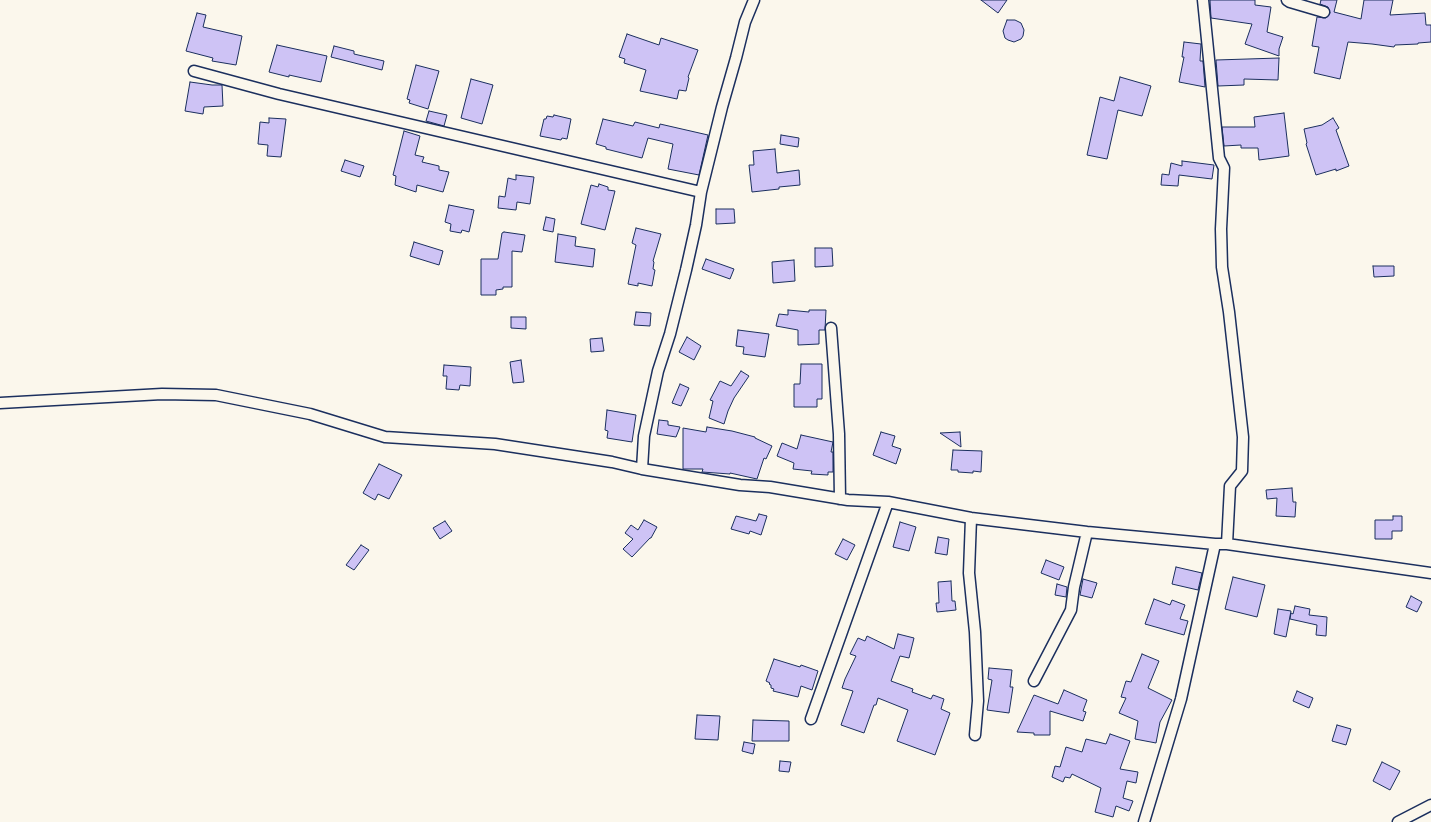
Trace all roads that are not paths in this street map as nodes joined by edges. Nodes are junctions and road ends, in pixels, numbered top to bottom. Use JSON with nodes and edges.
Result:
{"nodes":[{"id":1,"x":754,"y":0,"type":"edge"},
{"id":2,"x":1203,"y":0,"type":"edge"},
{"id":3,"x":1287,"y":0,"type":"edge"},
{"id":4,"x":1324,"y":12,"type":"dead end"},
{"id":5,"x":194,"y":71,"type":"dead end"},
{"id":6,"x":701,"y":192,"type":"junction"},
{"id":7,"x":831,"y":328,"type":"dead end"},
{"id":8,"x":0,"y":402,"type":"edge"},
{"id":9,"x":642,"y":469,"type":"junction"},
{"id":10,"x":840,"y":499,"type":"junction"},
{"id":11,"x":888,"y":502,"type":"junction"},
{"id":12,"x":971,"y":518,"type":"junction"},
{"id":13,"x":1087,"y":532,"type":"junction"},
{"id":14,"x":1215,"y":544,"type":"junction"},
{"id":15,"x":1227,"y":544,"type":"junction"},
{"id":16,"x":1431,"y":573,"type":"edge"},
{"id":17,"x":1034,"y":681,"type":"dead end"},
{"id":18,"x":811,"y":719,"type":"dead end"},
{"id":19,"x":975,"y":735,"type":"dead end"},
{"id":20,"x":1431,"y":805,"type":"edge"},
{"id":21,"x":1144,"y":822,"type":"edge"},
{"id":22,"x":1398,"y":822,"type":"edge"}],
"edges":[{"from":1,"to":6,"type":"street"},
{"from":2,"to":15,"type":"street"},
{"from":3,"to":4,"type":"street"},
{"from":5,"to":6,"type":"street"},
{"from":6,"to":9,"type":"street"},
{"from":7,"to":10,"type":"street"},
{"from":8,"to":9,"type":"street"},
{"from":9,"to":10,"type":"street"},
{"from":10,"to":11,"type":"street"},
{"from":11,"to":12,"type":"street"},
{"from":11,"to":18,"type":"street"},
{"from":12,"to":13,"type":"street"},
{"from":12,"to":19,"type":"street"},
{"from":13,"to":14,"type":"street"},
{"from":13,"to":17,"type":"street"},
{"from":14,"to":15,"type":"street"},
{"from":14,"to":21,"type":"street"},
{"from":15,"to":16,"type":"street"},
{"from":20,"to":22,"type":"street"}]}
